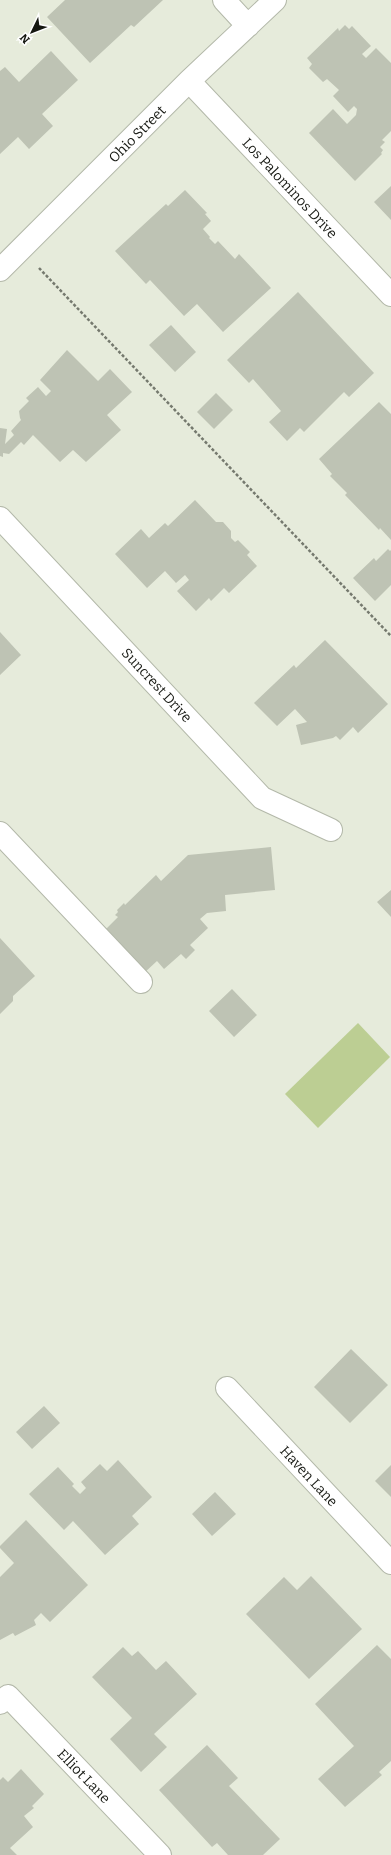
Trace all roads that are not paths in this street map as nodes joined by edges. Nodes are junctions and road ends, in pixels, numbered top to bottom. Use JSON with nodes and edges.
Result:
{"nodes":[{"id":1,"x":224,"y":0,"type":"edge"},
{"id":2,"x":275,"y":0,"type":"edge"},
{"id":3,"x":248,"y":26,"type":"junction"},
{"id":4,"x":189,"y":81,"type":"junction"},
{"id":5,"x":0,"y":270,"type":"edge"},
{"id":6,"x":391,"y":295,"type":"edge"},
{"id":7,"x":0,"y":518,"type":"edge"},
{"id":8,"x":331,"y":830,"type":"dead end"},
{"id":9,"x":0,"y":833,"type":"edge"},
{"id":10,"x":141,"y":982,"type":"dead end"},
{"id":11,"x":227,"y":1388,"type":"dead end"},
{"id":12,"x":391,"y":1563,"type":"edge"},
{"id":13,"x":4,"y":1700,"type":"edge"},
{"id":14,"x":160,"y":1855,"type":"edge"}],
"edges":[{"from":1,"to":3,"type":"street"},
{"from":2,"to":3,"type":"street","name":"Ohio Street"},
{"from":3,"to":4,"type":"street","name":"Ohio Street"},
{"from":4,"to":5,"type":"street","name":"Ohio Street"},
{"from":4,"to":6,"type":"street","name":"Los Palominos Drive"},
{"from":7,"to":8,"type":"street","name":"Suncrest Drive"},
{"from":9,"to":10,"type":"street"},
{"from":11,"to":12,"type":"street","name":"Haven Lane"},
{"from":13,"to":14,"type":"street","name":"Elliot Lane"}]}
